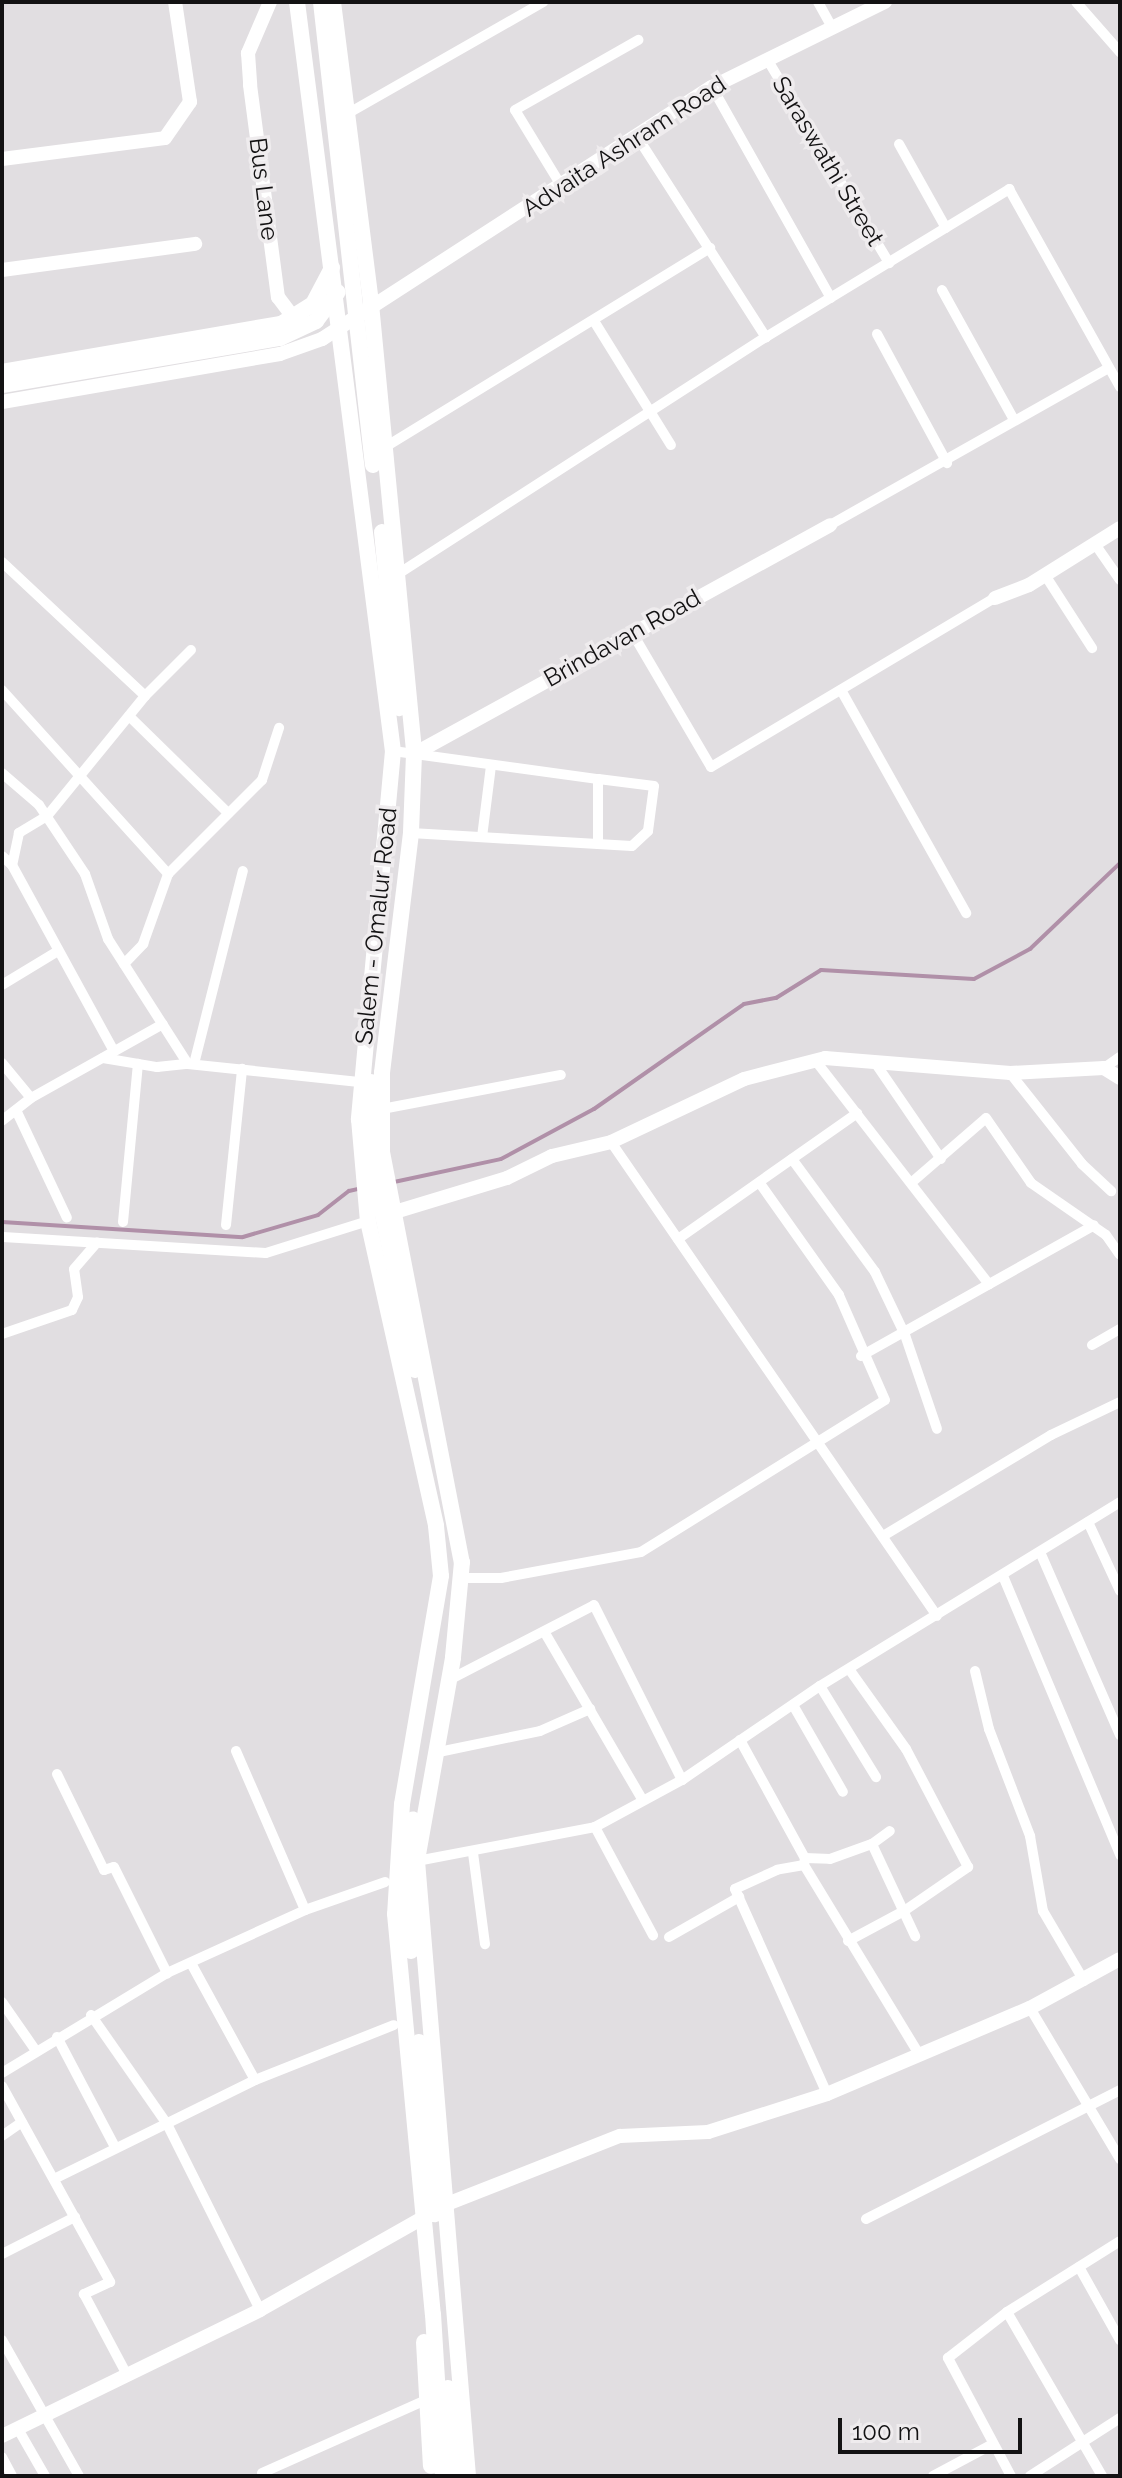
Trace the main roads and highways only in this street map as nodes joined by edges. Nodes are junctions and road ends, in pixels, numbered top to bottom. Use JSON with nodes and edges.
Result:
{"nodes":[{"id":1,"x":287,"y":2,"type":"edge"},
{"id":2,"x":297,"y":2,"type":"edge"},
{"id":3,"x":308,"y":2,"type":"edge"},
{"id":4,"x":321,"y":2,"type":"edge"},
{"id":5,"x":333,"y":2,"type":"edge"},
{"id":6,"x":349,"y":239,"type":"junction"},
{"id":7,"x":342,"y":330,"type":"junction"},
{"id":8,"x":2,"y":372,"type":"edge"},
{"id":9,"x":2,"y":385,"type":"edge"},
{"id":10,"x":436,"y":1526,"type":"junction"},
{"id":11,"x":432,"y":2476,"type":"edge"},
{"id":12,"x":443,"y":2476,"type":"edge"},
{"id":13,"x":455,"y":2476,"type":"edge"},
{"id":14,"x":468,"y":2476,"type":"edge"}],
"edges":[{"from":1,"to":7,"type":"main road"},
{"from":2,"to":7,"type":"main road"},
{"from":3,"to":8,"type":"main road"},
{"from":4,"to":6,"type":"main road"},
{"from":5,"to":14,"type":"main road"},
{"from":6,"to":9,"type":"main road"},
{"from":6,"to":13,"type":"main road"},
{"from":7,"to":10,"type":"main road","name":"Salem - Omalur Road"},
{"from":10,"to":11,"type":"main road"},
{"from":10,"to":12,"type":"main road"}]}
